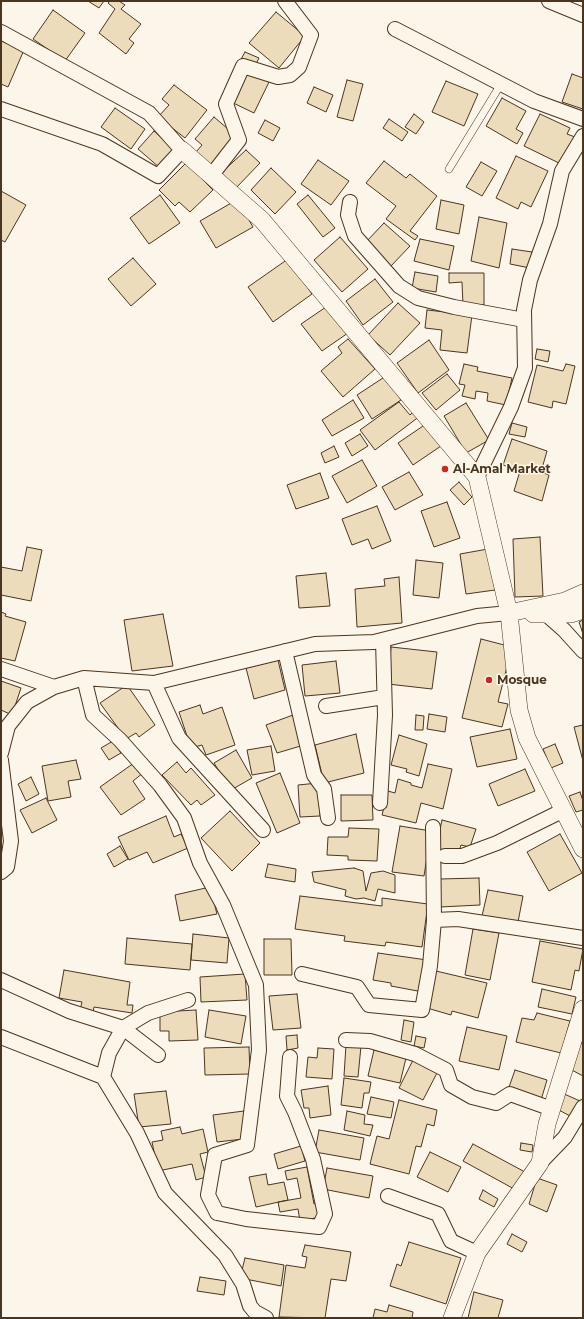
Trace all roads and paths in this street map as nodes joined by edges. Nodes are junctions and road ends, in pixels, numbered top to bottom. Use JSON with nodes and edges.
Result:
{"nodes":[{"id":1,"x":285,"y":1,"type":"edge"},
{"id":2,"x":549,"y":1,"type":"edge"},
{"id":3,"x":583,"y":15,"type":"edge"},
{"id":4,"x":395,"y":29,"type":"dead end"},
{"id":5,"x":1,"y":32,"type":"edge"},
{"id":6,"x":501,"y":84,"type":"junction"},
{"id":7,"x":1,"y":109,"type":"edge"},
{"id":8,"x":583,"y":119,"type":"edge"},
{"id":9,"x":583,"y":136,"type":"edge"},
{"id":10,"x":182,"y":150,"type":"junction"},
{"id":11,"x":449,"y":169,"type":"dead end"},
{"id":12,"x":211,"y":176,"type":"junction"},
{"id":13,"x":350,"y":202,"type":"dead end"},
{"id":14,"x":524,"y":320,"type":"junction"},
{"id":15,"x":477,"y":477,"type":"junction"},
{"id":16,"x":583,"y":593,"type":"edge"},
{"id":17,"x":583,"y":610,"type":"edge"},
{"id":18,"x":509,"y":613,"type":"junction"},
{"id":19,"x":547,"y":616,"type":"junction"},
{"id":20,"x":382,"y":640,"type":"junction"},
{"id":21,"x":285,"y":651,"type":"junction"},
{"id":22,"x":583,"y":651,"type":"edge"},
{"id":23,"x":1,"y":669,"type":"edge"},
{"id":24,"x":84,"y":678,"type":"junction"},
{"id":25,"x":154,"y":683,"type":"junction"},
{"id":26,"x":54,"y":687,"type":"junction"},
{"id":27,"x":384,"y":697,"type":"junction"},
{"id":28,"x":326,"y":706,"type":"dead end"},
{"id":29,"x":1,"y":753,"type":"edge"},
{"id":30,"x":1,"y":760,"type":"edge"},
{"id":31,"x":380,"y":803,"type":"dead end"},
{"id":32,"x":564,"y":810,"type":"junction"},
{"id":33,"x":328,"y":818,"type":"dead end"},
{"id":34,"x":433,"y":827,"type":"dead end"},
{"id":35,"x":263,"y":830,"type":"dead end"},
{"id":36,"x":583,"y":849,"type":"edge"},
{"id":37,"x":445,"y":856,"type":"dead end"},
{"id":38,"x":1,"y":872,"type":"edge"},
{"id":39,"x":434,"y":920,"type":"junction"},
{"id":40,"x":583,"y":938,"type":"edge"},
{"id":41,"x":302,"y":974,"type":"dead end"},
{"id":42,"x":1,"y":980,"type":"edge"},
{"id":43,"x":188,"y":1000,"type":"dead end"},
{"id":44,"x":583,"y":1009,"type":"edge"},
{"id":45,"x":123,"y":1028,"type":"junction"},
{"id":46,"x":1,"y":1037,"type":"edge"},
{"id":47,"x":346,"y":1040,"type":"dead end"},
{"id":48,"x":158,"y":1055,"type":"dead end"},
{"id":49,"x":290,"y":1057,"type":"dead end"},
{"id":50,"x":103,"y":1077,"type":"junction"},
{"id":51,"x":583,"y":1107,"type":"edge"},
{"id":52,"x":552,"y":1109,"type":"junction"},
{"id":53,"x":540,"y":1163,"type":"junction"},
{"id":54,"x":388,"y":1196,"type":"dead end"},
{"id":55,"x":217,"y":1213,"type":"junction"},
{"id":56,"x":200,"y":1227,"type":"junction"},
{"id":57,"x":477,"y":1254,"type":"junction"},
{"id":58,"x":266,"y":1318,"type":"edge"},
{"id":59,"x":452,"y":1318,"type":"edge"}],
"edges":[{"from":1,"to":12,"type":"street"},
{"from":2,"to":3,"type":"street"},
{"from":4,"to":6,"type":"street"},
{"from":5,"to":10,"type":"street"},
{"from":6,"to":8,"type":"street"},
{"from":6,"to":11,"type":"lane"},
{"from":7,"to":10,"type":"street"},
{"from":9,"to":14,"type":"street"},
{"from":10,"to":12,"type":"street"},
{"from":12,"to":15,"type":"street"},
{"from":13,"to":14,"type":"street"},
{"from":14,"to":15,"type":"street"},
{"from":15,"to":18,"type":"street"},
{"from":16,"to":18,"type":"street"},
{"from":17,"to":19,"type":"street"},
{"from":18,"to":19,"type":"street"},
{"from":18,"to":20,"type":"street"},
{"from":18,"to":32,"type":"street"},
{"from":19,"to":22,"type":"street"},
{"from":20,"to":21,"type":"street"},
{"from":20,"to":27,"type":"street"},
{"from":21,"to":25,"type":"street"},
{"from":21,"to":33,"type":"street"},
{"from":23,"to":26,"type":"street"},
{"from":24,"to":25,"type":"street"},
{"from":24,"to":26,"type":"street"},
{"from":24,"to":55,"type":"street"},
{"from":25,"to":35,"type":"street"},
{"from":26,"to":29,"type":"street"},
{"from":27,"to":28,"type":"street"},
{"from":27,"to":31,"type":"street"},
{"from":30,"to":38,"type":"street"},
{"from":32,"to":36,"type":"street"},
{"from":32,"to":37,"type":"street"},
{"from":34,"to":39,"type":"street"},
{"from":39,"to":40,"type":"street"},
{"from":39,"to":41,"type":"street"},
{"from":42,"to":45,"type":"street"},
{"from":43,"to":45,"type":"street"},
{"from":44,"to":52,"type":"street"},
{"from":45,"to":48,"type":"street"},
{"from":45,"to":50,"type":"street"},
{"from":46,"to":50,"type":"street"},
{"from":47,"to":52,"type":"street"},
{"from":49,"to":55,"type":"street"},
{"from":50,"to":56,"type":"street"},
{"from":51,"to":53,"type":"street"},
{"from":52,"to":53,"type":"street"},
{"from":53,"to":57,"type":"street"},
{"from":54,"to":57,"type":"street"},
{"from":55,"to":56,"type":"street"},
{"from":56,"to":58,"type":"street"},
{"from":57,"to":59,"type":"street"}]}
